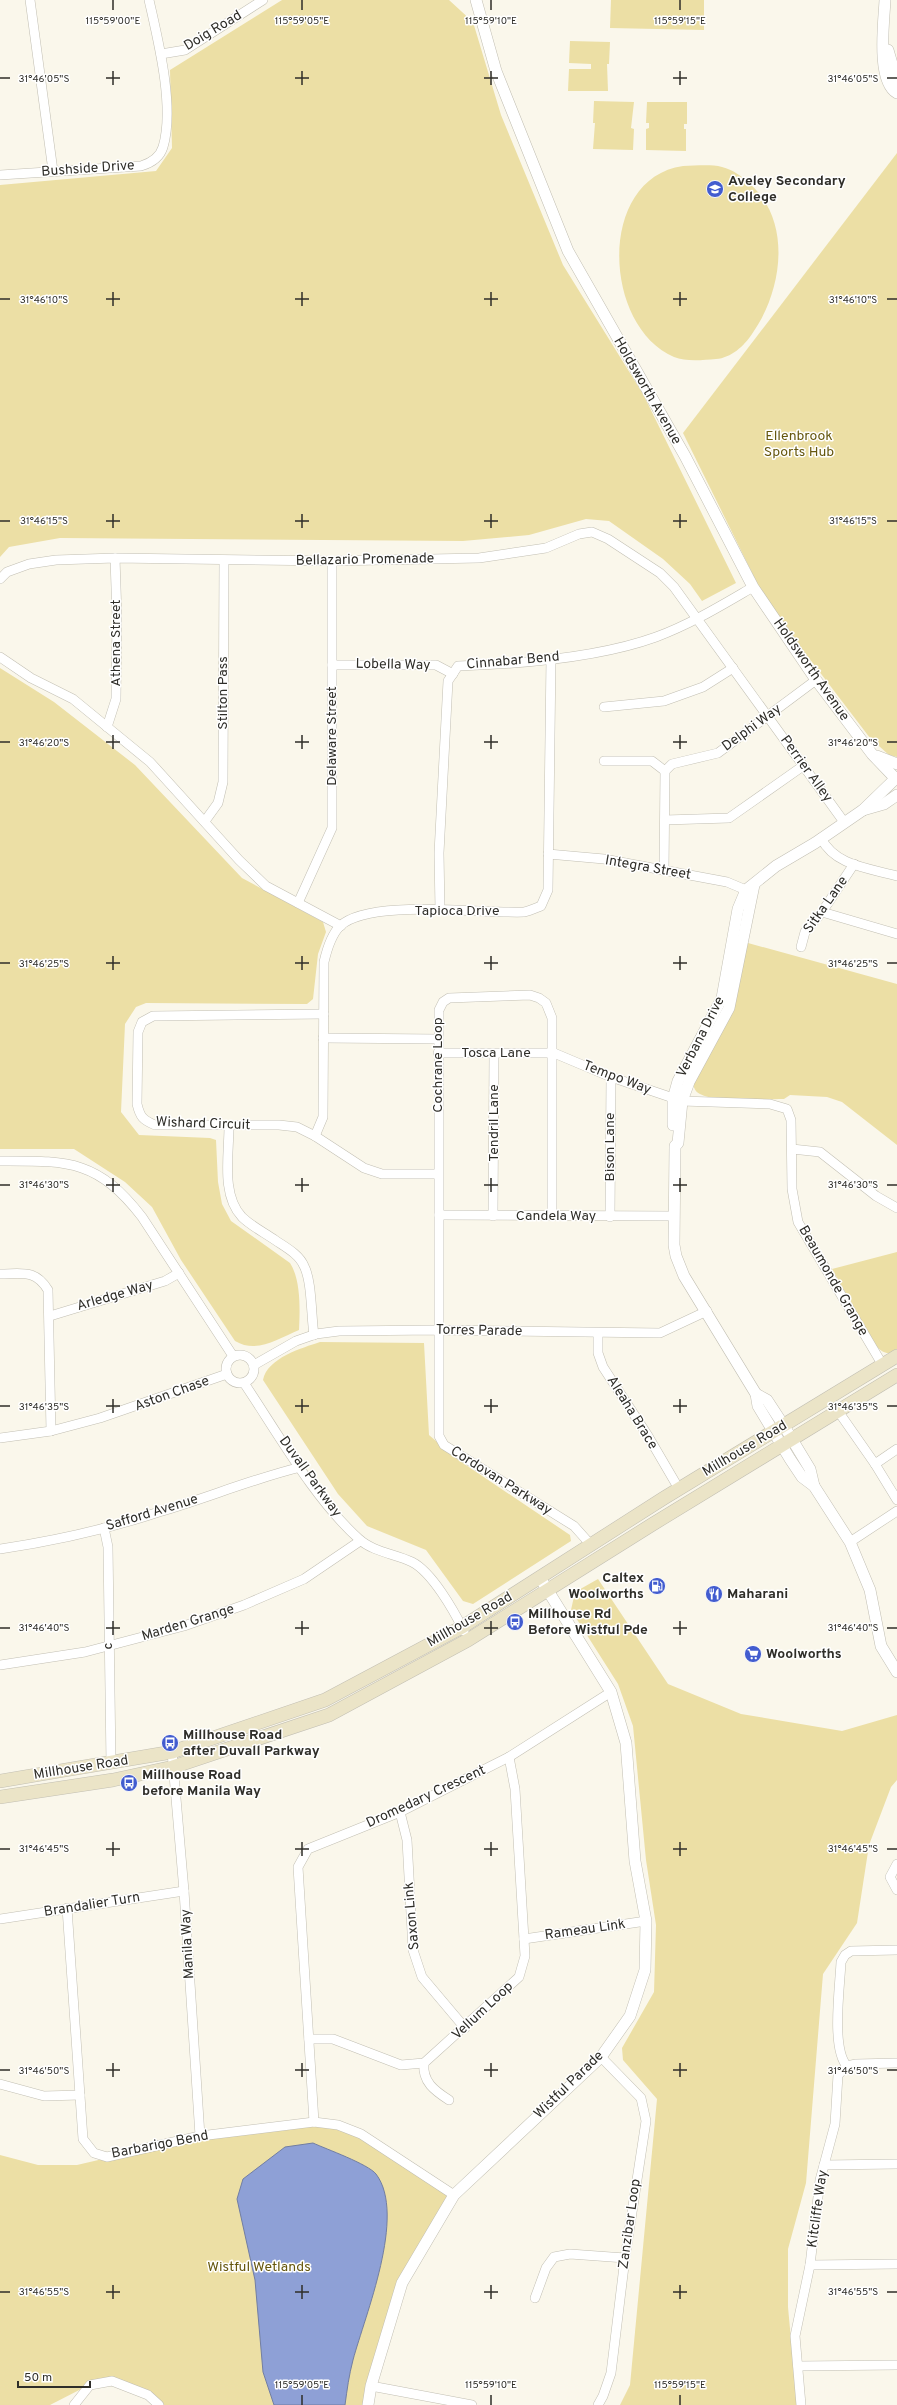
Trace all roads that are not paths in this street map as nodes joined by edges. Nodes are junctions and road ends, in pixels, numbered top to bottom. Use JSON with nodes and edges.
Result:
{"nodes":[{"id":1,"x":30,"y":0,"type":"edge"},
{"id":2,"x":149,"y":0,"type":"edge"},
{"id":3,"x":263,"y":0,"type":"edge"},
{"id":4,"x":476,"y":0,"type":"edge"},
{"id":5,"x":885,"y":0,"type":"edge"},
{"id":6,"x":883,"y":32,"type":"junction"},
{"id":7,"x":160,"y":54,"type":"junction"},
{"id":8,"x":897,"y":81,"type":"edge"},
{"id":9,"x":897,"y":93,"type":"edge"},
{"id":10,"x":53,"y":171,"type":"junction"},
{"id":11,"x":0,"y":175,"type":"edge"},
{"id":12,"x":115,"y":558,"type":"junction"},
{"id":13,"x":224,"y":560,"type":"junction"},
{"id":14,"x":332,"y":561,"type":"junction"},
{"id":15,"x":0,"y":579,"type":"edge"},
{"id":16,"x":753,"y":586,"type":"junction"},
{"id":17,"x":697,"y":619,"type":"junction"},
{"id":18,"x":0,"y":657,"type":"edge"},
{"id":19,"x":551,"y":658,"type":"junction"},
{"id":20,"x":332,"y":665,"type":"junction"},
{"id":21,"x":733,"y":668,"type":"junction"},
{"id":22,"x":453,"y":674,"type":"junction"},
{"id":23,"x":816,"y":680,"type":"junction"},
{"id":24,"x":604,"y":707,"type":"dead end"},
{"id":25,"x":768,"y":717,"type":"junction"},
{"id":26,"x":107,"y":727,"type":"junction"},
{"id":27,"x":872,"y":754,"type":"junction"},
{"id":28,"x":604,"y":761,"type":"dead end"},
{"id":29,"x":897,"y":764,"type":"edge"},
{"id":30,"x":803,"y":766,"type":"junction"},
{"id":31,"x":665,"y":771,"type":"junction"},
{"id":32,"x":896,"y":778,"type":"edge"},
{"id":33,"x":897,"y":795,"type":"edge"},
{"id":34,"x":863,"y":810,"type":"junction"},
{"id":35,"x":665,"y":820,"type":"junction"},
{"id":36,"x":205,"y":821,"type":"junction"},
{"id":37,"x":844,"y":822,"type":"junction"},
{"id":38,"x":821,"y":838,"type":"junction"},
{"id":39,"x":548,"y":854,"type":"junction"},
{"id":40,"x":854,"y":864,"type":"junction"},
{"id":41,"x":664,"y":870,"type":"junction"},
{"id":42,"x":897,"y":876,"type":"edge"},
{"id":43,"x":750,"y":887,"type":"junction"},
{"id":44,"x":298,"y":903,"type":"junction"},
{"id":45,"x":440,"y":910,"type":"junction"},
{"id":46,"x":822,"y":912,"type":"junction"},
{"id":47,"x":340,"y":926,"type":"junction"},
{"id":48,"x":897,"y":934,"type":"edge"},
{"id":49,"x":801,"y":947,"type":"dead end"},
{"id":50,"x":324,"y":1014,"type":"junction"},
{"id":51,"x":323,"y":1038,"type":"junction"},
{"id":52,"x":439,"y":1038,"type":"junction"},
{"id":53,"x":438,"y":1053,"type":"junction"},
{"id":54,"x":554,"y":1053,"type":"junction"},
{"id":55,"x":494,"y":1054,"type":"junction"},
{"id":56,"x":611,"y":1077,"type":"junction"},
{"id":57,"x":677,"y":1100,"type":"junction"},
{"id":58,"x":229,"y":1126,"type":"junction"},
{"id":59,"x":315,"y":1136,"type":"junction"},
{"id":60,"x":792,"y":1150,"type":"junction"},
{"id":61,"x":0,"y":1161,"type":"edge"},
{"id":62,"x":438,"y":1174,"type":"junction"},
{"id":63,"x":897,"y":1208,"type":"edge"},
{"id":64,"x":439,"y":1215,"type":"junction"},
{"id":65,"x":552,"y":1215,"type":"junction"},
{"id":66,"x":493,"y":1216,"type":"junction"},
{"id":67,"x":674,"y":1216,"type":"junction"},
{"id":68,"x":610,"y":1217,"type":"junction"},
{"id":69,"x":0,"y":1274,"type":"edge"},
{"id":70,"x":179,"y":1274,"type":"junction"},
{"id":71,"x":707,"y":1311,"type":"junction"},
{"id":72,"x":50,"y":1316,"type":"junction"},
{"id":73,"x":438,"y":1330,"type":"junction"},
{"id":74,"x":598,"y":1333,"type":"junction"},
{"id":75,"x":314,"y":1334,"type":"junction"},
{"id":76,"x":233,"y":1356,"type":"junction"},
{"id":77,"x":897,"y":1356,"type":"edge"},
{"id":78,"x":882,"y":1364,"type":"junction"},
{"id":79,"x":254,"y":1365,"type":"junction"},
{"id":80,"x":227,"y":1374,"type":"junction"},
{"id":81,"x":897,"y":1375,"type":"edge"},
{"id":82,"x":244,"y":1383,"type":"junction"},
{"id":83,"x":838,"y":1411,"type":"junction"},
{"id":84,"x":779,"y":1429,"type":"junction"},
{"id":85,"x":51,"y":1431,"type":"junction"},
{"id":86,"x":0,"y":1438,"type":"edge"},
{"id":87,"x":787,"y":1442,"type":"junction"},
{"id":88,"x":897,"y":1449,"type":"edge"},
{"id":89,"x":875,"y":1464,"type":"junction"},
{"id":90,"x":301,"y":1467,"type":"junction"},
{"id":91,"x":679,"y":1489,"type":"junction"},
{"id":92,"x":897,"y":1500,"type":"edge"},
{"id":93,"x":897,"y":1511,"type":"edge"},
{"id":94,"x":104,"y":1528,"type":"junction"},
{"id":95,"x":360,"y":1541,"type":"junction"},
{"id":96,"x":850,"y":1542,"type":"junction"},
{"id":97,"x":591,"y":1545,"type":"junction"},
{"id":98,"x":0,"y":1549,"type":"edge"},
{"id":99,"x":544,"y":1584,"type":"junction"},
{"id":100,"x":462,"y":1627,"type":"junction"},
{"id":101,"x":468,"y":1640,"type":"junction"},
{"id":102,"x":108,"y":1646,"type":"junction"},
{"id":103,"x":0,"y":1665,"type":"edge"},
{"id":104,"x":897,"y":1672,"type":"edge"},
{"id":105,"x":611,"y":1692,"type":"junction"},
{"id":106,"x":325,"y":1700,"type":"junction"},
{"id":107,"x":329,"y":1715,"type":"junction"},
{"id":108,"x":172,"y":1752,"type":"junction"},
{"id":109,"x":509,"y":1757,"type":"junction"},
{"id":110,"x":111,"y":1764,"type":"junction"},
{"id":111,"x":173,"y":1767,"type":"junction"},
{"id":112,"x":0,"y":1781,"type":"edge"},
{"id":113,"x":0,"y":1797,"type":"edge"},
{"id":114,"x":400,"y":1812,"type":"junction"},
{"id":115,"x":897,"y":1864,"type":"edge"},
{"id":116,"x":897,"y":1890,"type":"edge"},
{"id":117,"x":184,"y":1891,"type":"junction"},
{"id":118,"x":67,"y":1908,"type":"junction"},
{"id":119,"x":0,"y":1919,"type":"edge"},
{"id":120,"x":646,"y":1921,"type":"junction"},
{"id":121,"x":524,"y":1939,"type":"junction"},
{"id":122,"x":897,"y":1950,"type":"edge"},
{"id":123,"x":465,"y":2028,"type":"junction"},
{"id":124,"x":309,"y":2040,"type":"junction"},
{"id":125,"x":601,"y":2057,"type":"junction"},
{"id":126,"x":424,"y":2063,"type":"junction"},
{"id":127,"x":897,"y":2064,"type":"edge"},
{"id":128,"x":847,"y":2066,"type":"junction"},
{"id":129,"x":0,"y":2084,"type":"edge"},
{"id":130,"x":80,"y":2095,"type":"junction"},
{"id":131,"x":449,"y":2100,"type":"dead end"},
{"id":132,"x":314,"y":2122,"type":"junction"},
{"id":133,"x":200,"y":2136,"type":"junction"},
{"id":134,"x":897,"y":2164,"type":"edge"},
{"id":135,"x":824,"y":2165,"type":"junction"},
{"id":136,"x":454,"y":2195,"type":"junction"},
{"id":137,"x":624,"y":2258,"type":"junction"},
{"id":138,"x":897,"y":2264,"type":"edge"},
{"id":139,"x":810,"y":2265,"type":"junction"},
{"id":140,"x":535,"y":2298,"type":"dead end"},
{"id":141,"x":897,"y":2365,"type":"edge"},
{"id":142,"x":798,"y":2366,"type":"junction"},
{"id":143,"x":371,"y":2386,"type":"junction"},
{"id":144,"x":74,"y":2405,"type":"edge"},
{"id":145,"x":158,"y":2405,"type":"edge"},
{"id":146,"x":368,"y":2405,"type":"edge"},
{"id":147,"x":472,"y":2405,"type":"edge"},
{"id":148,"x":598,"y":2405,"type":"edge"},
{"id":149,"x":801,"y":2405,"type":"edge"}],
"edges":[{"from":1,"to":10,"type":"street"},
{"from":2,"to":7,"type":"street","name":"Bushside Drive"},
{"from":3,"to":7,"type":"street","name":"Doig Road"},
{"from":4,"to":16,"type":"street","name":"Holdsworth Avenue"},
{"from":5,"to":6,"type":"street"},
{"from":6,"to":8,"type":"street"},
{"from":6,"to":9,"type":"street"},
{"from":7,"to":10,"type":"street","name":"Bushside Drive"},
{"from":10,"to":11,"type":"street","name":"Bushside Drive"},
{"from":12,"to":13,"type":"street","name":"Bellazario Promenade"},
{"from":12,"to":15,"type":"street","name":"Bellazario Promenade"},
{"from":12,"to":26,"type":"street","name":"Athena Street"},
{"from":13,"to":14,"type":"street","name":"Bellazario Promenade"},
{"from":13,"to":36,"type":"street","name":"Stilton Pass"},
{"from":14,"to":17,"type":"street","name":"Bellazario Promenade"},
{"from":14,"to":20,"type":"street","name":"Delaware Street"},
{"from":16,"to":17,"type":"street","name":"Cinnabar Bend"},
{"from":16,"to":23,"type":"street","name":"Holdsworth Avenue"},
{"from":17,"to":19,"type":"street","name":"Cinnabar Bend"},
{"from":17,"to":21,"type":"street","name":"Perrier Alley"},
{"from":18,"to":26,"type":"street"},
{"from":19,"to":22,"type":"street","name":"Cinnabar Bend"},
{"from":19,"to":39,"type":"street","name":"Tapioca Drive"},
{"from":20,"to":22,"type":"street","name":"Lobella Way"},
{"from":20,"to":44,"type":"street","name":"Delaware Street"},
{"from":21,"to":24,"type":"street"},
{"from":21,"to":25,"type":"street","name":"Perrier Alley"},
{"from":22,"to":45,"type":"street","name":"Cinnabar Bend"},
{"from":23,"to":25,"type":"street","name":"Delphi Way"},
{"from":23,"to":27,"type":"street","name":"Holdsworth Avenue"},
{"from":25,"to":30,"type":"street","name":"Perrier Alley"},
{"from":25,"to":31,"type":"street","name":"Delphi Way"},
{"from":26,"to":36,"type":"street"},
{"from":27,"to":29,"type":"street"},
{"from":27,"to":32,"type":"street","name":"Holdsworth Avenue"},
{"from":28,"to":31,"type":"street"},
{"from":30,"to":35,"type":"street"},
{"from":30,"to":37,"type":"street","name":"Perrier Alley"},
{"from":31,"to":35,"type":"street"},
{"from":32,"to":34,"type":"street"},
{"from":33,"to":34,"type":"street"},
{"from":34,"to":37,"type":"street"},
{"from":35,"to":41,"type":"street"},
{"from":36,"to":44,"type":"street"},
{"from":37,"to":38,"type":"street"},
{"from":38,"to":40,"type":"street"},
{"from":38,"to":43,"type":"street"},
{"from":39,"to":41,"type":"street","name":"Integra Street"},
{"from":39,"to":45,"type":"street","name":"Tapioca Drive"},
{"from":40,"to":42,"type":"street"},
{"from":40,"to":46,"type":"street","name":"Sitka Lane"},
{"from":41,"to":43,"type":"street","name":"Integra Street"},
{"from":43,"to":57,"type":"street","name":"Verbana Drive"},
{"from":44,"to":47,"type":"street"},
{"from":45,"to":47,"type":"street","name":"Tapioca Drive"},
{"from":46,"to":48,"type":"street"},
{"from":46,"to":49,"type":"street","name":"Sitka Lane"},
{"from":47,"to":50,"type":"street"},
{"from":50,"to":51,"type":"street"},
{"from":50,"to":58,"type":"street","name":"Wishard Circuit"},
{"from":51,"to":52,"type":"street"},
{"from":51,"to":59,"type":"street"},
{"from":52,"to":53,"type":"street","name":"Cochrane Loop"},
{"from":52,"to":54,"type":"street","name":"Cochrane Loop"},
{"from":53,"to":55,"type":"street","name":"Tosca Lane"},
{"from":53,"to":62,"type":"street","name":"Cochrane Loop"},
{"from":54,"to":55,"type":"street","name":"Tosca Lane"},
{"from":54,"to":56,"type":"street","name":"Tempo Way"},
{"from":54,"to":65,"type":"street","name":"Cochrane Loop"},
{"from":55,"to":66,"type":"street","name":"Tendril Lane"},
{"from":56,"to":57,"type":"street","name":"Tempo Way"},
{"from":56,"to":68,"type":"street","name":"Bison Lane"},
{"from":57,"to":60,"type":"street","name":"Beaumonde Grange"},
{"from":57,"to":67,"type":"street","name":"Verbana Drive"},
{"from":58,"to":59,"type":"street","name":"Wishard Circuit"},
{"from":58,"to":75,"type":"street"},
{"from":59,"to":62,"type":"street","name":"Wishard Circuit"},
{"from":60,"to":63,"type":"street"},
{"from":60,"to":78,"type":"street","name":"Beaumonde Grange"},
{"from":61,"to":70,"type":"street"},
{"from":62,"to":64,"type":"street","name":"Cochrane Loop"},
{"from":64,"to":66,"type":"street","name":"Candela Way"},
{"from":64,"to":73,"type":"street","name":"Cochrane Loop"},
{"from":65,"to":66,"type":"street","name":"Candela Way"},
{"from":65,"to":68,"type":"street","name":"Candela Way"},
{"from":67,"to":68,"type":"street","name":"Candela Way"},
{"from":67,"to":71,"type":"street","name":"Verbana Drive"},
{"from":69,"to":72,"type":"street"},
{"from":70,"to":72,"type":"street","name":"Arledge Way"},
{"from":70,"to":76,"type":"street"},
{"from":71,"to":74,"type":"street","name":"Torres Parade"},
{"from":71,"to":84,"type":"street","name":"Verbana Drive"},
{"from":72,"to":85,"type":"street"},
{"from":73,"to":74,"type":"street","name":"Torres Parade"},
{"from":73,"to":75,"type":"street","name":"Torres Parade"},
{"from":73,"to":97,"type":"street","name":"Cordovan Parkway"},
{"from":74,"to":91,"type":"street","name":"Aleaha Brace"},
{"from":75,"to":79,"type":"street","name":"Torres Parade"},
{"from":76,"to":79,"type":"street"},
{"from":76,"to":80,"type":"street"},
{"from":77,"to":78,"type":"main road","name":"Millhouse Road"},
{"from":78,"to":84,"type":"main road","name":"Millhouse Road"},
{"from":79,"to":82,"type":"street"},
{"from":80,"to":82,"type":"street"},
{"from":80,"to":85,"type":"street","name":"Aston Chase"},
{"from":81,"to":83,"type":"main road","name":"Millhouse Road"},
{"from":82,"to":90,"type":"street","name":"Duvall Parkway"},
{"from":83,"to":87,"type":"main road","name":"Millhouse Road"},
{"from":83,"to":89,"type":"street"},
{"from":84,"to":87,"type":"street","name":"Verbana Drive"},
{"from":84,"to":91,"type":"main road","name":"Millhouse Road"},
{"from":85,"to":86,"type":"street","name":"Aston Chase"},
{"from":87,"to":96,"type":"street","name":"Verbana Drive"},
{"from":87,"to":99,"type":"main road","name":"Millhouse Road"},
{"from":88,"to":89,"type":"street"},
{"from":89,"to":92,"type":"street"},
{"from":90,"to":94,"type":"street","name":"Safford Avenue"},
{"from":90,"to":95,"type":"street","name":"Duvall Parkway"},
{"from":91,"to":97,"type":"main road","name":"Millhouse Road"},
{"from":93,"to":96,"type":"street"},
{"from":94,"to":98,"type":"street","name":"Safford Avenue"},
{"from":94,"to":102,"type":"street","name":"c"},
{"from":95,"to":100,"type":"street","name":"Duvall Parkway"},
{"from":95,"to":102,"type":"street","name":"Marden Grange"},
{"from":96,"to":104,"type":"street","name":"Verbana Drive"},
{"from":97,"to":99,"type":"main road","name":"Millhouse Road"},
{"from":99,"to":100,"type":"main road","name":"Millhouse Road"},
{"from":99,"to":101,"type":"main road","name":"Millhouse Road"},
{"from":99,"to":105,"type":"street","name":"Wistful Parade"},
{"from":100,"to":101,"type":"street","name":"Duvall Parkway"},
{"from":100,"to":106,"type":"main road","name":"Millhouse Road"},
{"from":101,"to":107,"type":"main road","name":"Millhouse Road"},
{"from":102,"to":103,"type":"street","name":"Marden Grange"},
{"from":102,"to":110,"type":"street","name":"c"},
{"from":105,"to":109,"type":"street","name":"Dromedary Crescent"},
{"from":105,"to":120,"type":"street","name":"Wistful Parade"},
{"from":106,"to":107,"type":"main road"},
{"from":106,"to":108,"type":"main road","name":"Millhouse Road"},
{"from":107,"to":111,"type":"main road","name":"Millhouse Road"},
{"from":108,"to":110,"type":"main road","name":"Millhouse Road"},
{"from":108,"to":111,"type":"street","name":"Manila Way"},
{"from":109,"to":114,"type":"street","name":"Dromedary Crescent"},
{"from":109,"to":121,"type":"street","name":"Vellum Loop"},
{"from":110,"to":112,"type":"main road","name":"Millhouse Road"},
{"from":111,"to":113,"type":"main road","name":"Millhouse Road"},
{"from":111,"to":117,"type":"street","name":"Manila Way"},
{"from":114,"to":123,"type":"street","name":"Saxon Link"},
{"from":114,"to":124,"type":"street","name":"Dromedary Crescent"},
{"from":115,"to":116,"type":"street"},
{"from":117,"to":118,"type":"street","name":"Brandalier Turn"},
{"from":117,"to":133,"type":"street","name":"Manila Way"},
{"from":118,"to":119,"type":"street","name":"Brandalier Turn"},
{"from":118,"to":130,"type":"street","name":"Barbarigo Bend"},
{"from":120,"to":121,"type":"street","name":"Rameau Link"},
{"from":120,"to":125,"type":"street","name":"Wistful Parade"},
{"from":121,"to":123,"type":"street","name":"Vellum Loop"},
{"from":122,"to":128,"type":"street"},
{"from":123,"to":126,"type":"street","name":"Vellum Loop"},
{"from":124,"to":126,"type":"street"},
{"from":124,"to":132,"type":"street","name":"Dromedary Crescent"},
{"from":125,"to":136,"type":"street","name":"Wistful Parade"},
{"from":125,"to":137,"type":"street","name":"Zanzibar Loop"},
{"from":126,"to":131,"type":"street"},
{"from":127,"to":128,"type":"street"},
{"from":128,"to":135,"type":"street","name":"Kitcliffe Way"},
{"from":129,"to":130,"type":"street"},
{"from":130,"to":133,"type":"street","name":"Barbarigo Bend"},
{"from":132,"to":133,"type":"street","name":"Barbarigo Bend"},
{"from":132,"to":136,"type":"street","name":"Barbarigo Bend"},
{"from":134,"to":135,"type":"street"},
{"from":135,"to":139,"type":"street","name":"Kitcliffe Way"},
{"from":136,"to":143,"type":"street","name":"Wistful Parade"},
{"from":137,"to":140,"type":"street"},
{"from":137,"to":148,"type":"street","name":"Zanzibar Loop"},
{"from":138,"to":139,"type":"street"},
{"from":139,"to":142,"type":"street","name":"Kitcliffe Way"},
{"from":141,"to":142,"type":"street"},
{"from":142,"to":149,"type":"street","name":"Kitcliffe Way"},
{"from":143,"to":146,"type":"street","name":"Wistful Parade"},
{"from":143,"to":147,"type":"street"},
{"from":144,"to":145,"type":"street"}]}
